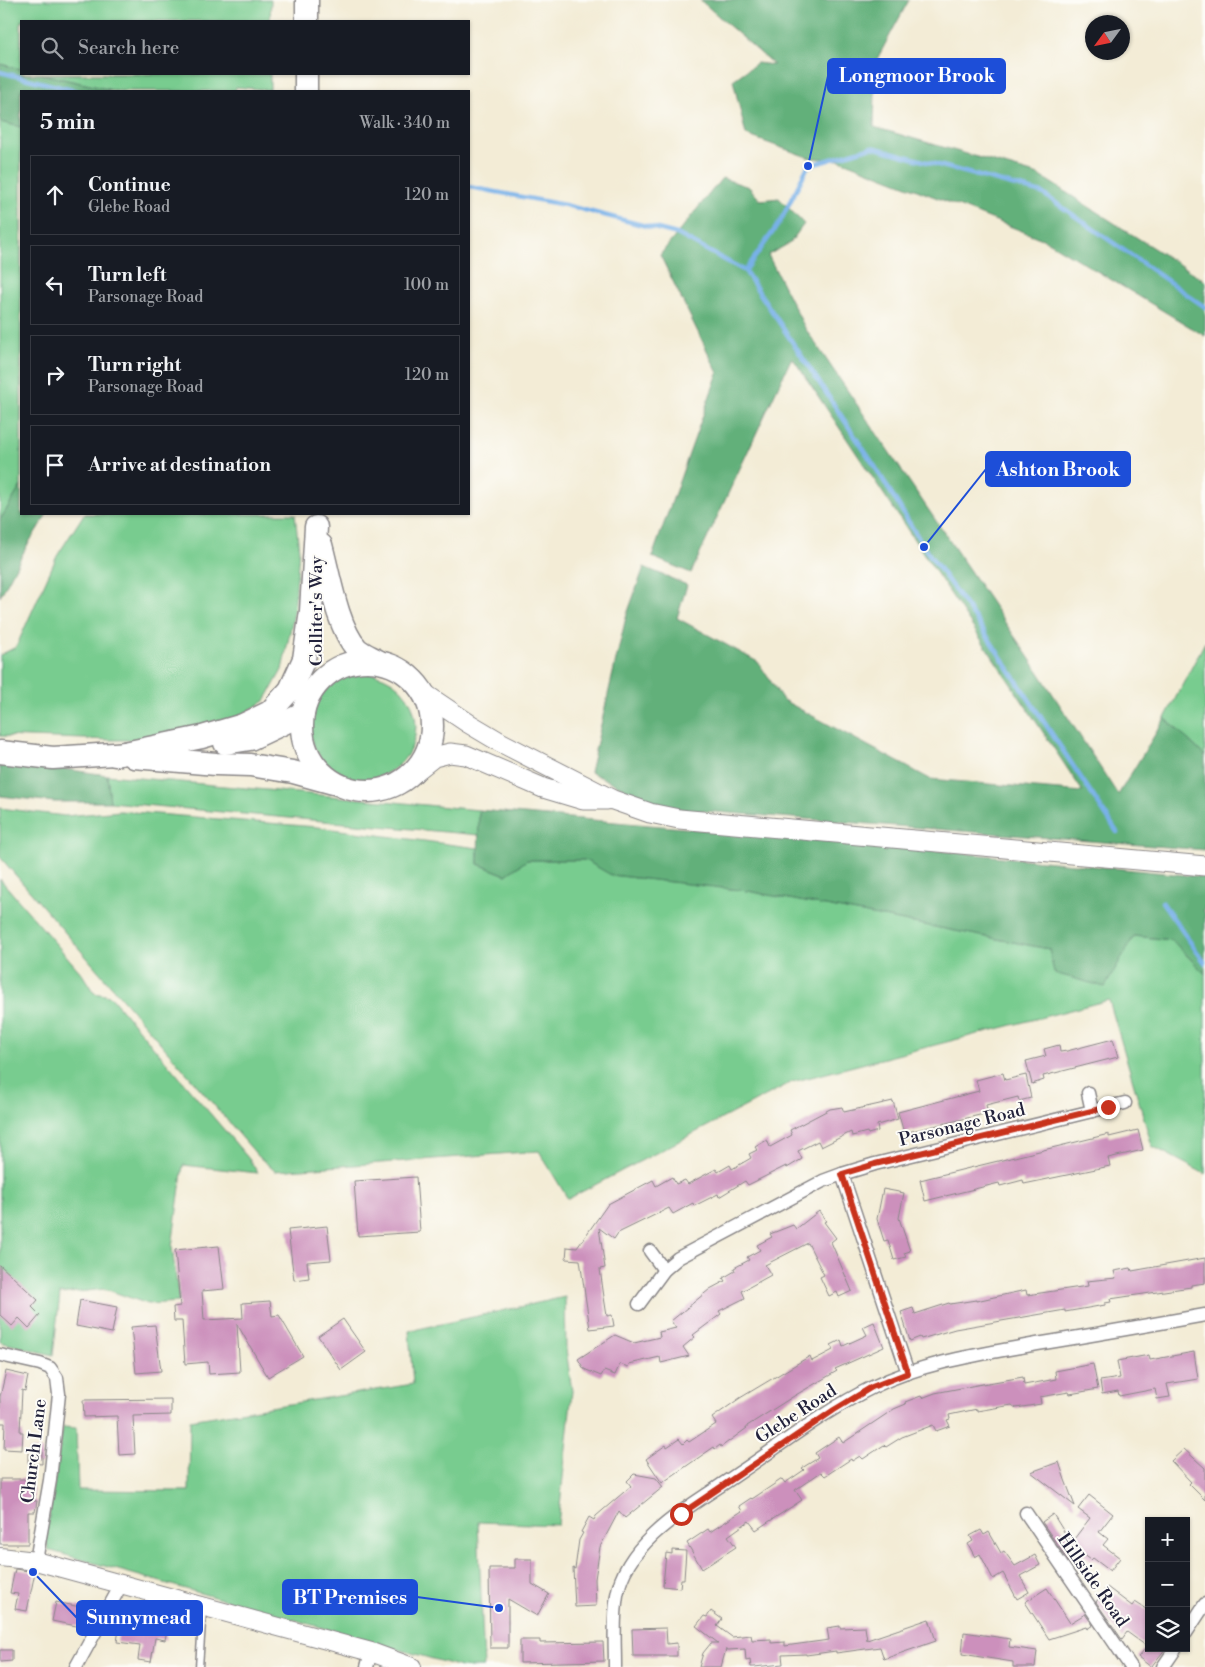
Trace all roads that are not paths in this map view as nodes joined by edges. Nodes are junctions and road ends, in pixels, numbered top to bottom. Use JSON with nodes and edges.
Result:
{"nodes":[{"id":1,"x":307,"y":0,"type":"edge"},
{"id":2,"x":307,"y":20,"type":"edge"},
{"id":3,"x":306,"y":75,"type":"edge"},
{"id":4,"x":306,"y":90,"type":"edge"},
{"id":5,"x":315,"y":520,"type":"edge"},
{"id":6,"x":378,"y":661,"type":"junction"},
{"id":7,"x":425,"y":694,"type":"junction"},
{"id":8,"x":307,"y":704,"type":"junction"},
{"id":9,"x":0,"y":752,"type":"edge"},
{"id":10,"x":114,"y":754,"type":"junction"},
{"id":11,"x":406,"y":779,"type":"junction"},
{"id":12,"x":336,"y":783,"type":"junction"},
{"id":13,"x":613,"y":800,"type":"junction"},
{"id":14,"x":1205,"y":866,"type":"edge"},
{"id":15,"x":1088,"y":1093,"type":"dead end"},
{"id":16,"x":1125,"y":1103,"type":"dead end"},
{"id":17,"x":1092,"y":1111,"type":"junction"},
{"id":18,"x":842,"y":1174,"type":"junction"},
{"id":19,"x":650,"y":1251,"type":"dead end"},
{"id":20,"x":664,"y":1270,"type":"junction"},
{"id":21,"x":639,"y":1304,"type":"dead end"},
{"id":22,"x":1205,"y":1315,"type":"edge"},
{"id":23,"x":0,"y":1355,"type":"edge"},
{"id":24,"x":908,"y":1373,"type":"junction"},
{"id":25,"x":1026,"y":1513,"type":"dead end"},
{"id":26,"x":0,"y":1557,"type":"edge"},
{"id":27,"x":36,"y":1561,"type":"junction"},
{"id":28,"x":121,"y":1585,"type":"junction"},
{"id":29,"x":1205,"y":1604,"type":"edge"},
{"id":30,"x":203,"y":1607,"type":"junction"},
{"id":31,"x":1190,"y":1627,"type":"edge"},
{"id":32,"x":1173,"y":1652,"type":"edge"},
{"id":33,"x":369,"y":1660,"type":"edge"},
{"id":34,"x":76,"y":1667,"type":"edge"},
{"id":35,"x":199,"y":1667,"type":"edge"},
{"id":36,"x":412,"y":1667,"type":"edge"},
{"id":37,"x":615,"y":1667,"type":"edge"},
{"id":38,"x":1131,"y":1667,"type":"edge"},
{"id":39,"x":1163,"y":1667,"type":"edge"}],
"edges":[{"from":1,"to":2,"type":"highway"},
{"from":3,"to":4,"type":"highway"},
{"from":5,"to":6,"type":"highway","name":"Colliter's Way"},
{"from":5,"to":8,"type":"highway","name":"Colliter's Way"},
{"from":5,"to":10,"type":"highway"},
{"from":6,"to":7,"type":"highway"},
{"from":6,"to":8,"type":"highway"},
{"from":7,"to":11,"type":"highway"},
{"from":7,"to":13,"type":"main road"},
{"from":8,"to":10,"type":"highway"},
{"from":8,"to":12,"type":"highway"},
{"from":9,"to":10,"type":"highway"},
{"from":10,"to":12,"type":"highway"},
{"from":11,"to":12,"type":"highway"},
{"from":11,"to":13,"type":"main road"},
{"from":13,"to":14,"type":"main road"},
{"from":15,"to":17,"type":"street"},
{"from":16,"to":17,"type":"street","name":"Parsonage Road"},
{"from":17,"to":18,"type":"street","name":"Parsonage Road"},
{"from":18,"to":20,"type":"street","name":"Parsonage Road"},
{"from":18,"to":24,"type":"street"},
{"from":19,"to":20,"type":"street"},
{"from":20,"to":21,"type":"street","name":"Parsonage Road"},
{"from":22,"to":24,"type":"street","name":"Glebe Road"},
{"from":23,"to":27,"type":"street","name":"Church Lane"},
{"from":24,"to":37,"type":"street","name":"Glebe Road"},
{"from":25,"to":38,"type":"street","name":"Hillside Road"},
{"from":26,"to":27,"type":"street"},
{"from":27,"to":28,"type":"street"},
{"from":28,"to":30,"type":"street"},
{"from":28,"to":34,"type":"street"},
{"from":29,"to":31,"type":"street"},
{"from":30,"to":33,"type":"street"},
{"from":30,"to":35,"type":"lane"},
{"from":32,"to":39,"type":"street"},
{"from":33,"to":36,"type":"street"}]}
